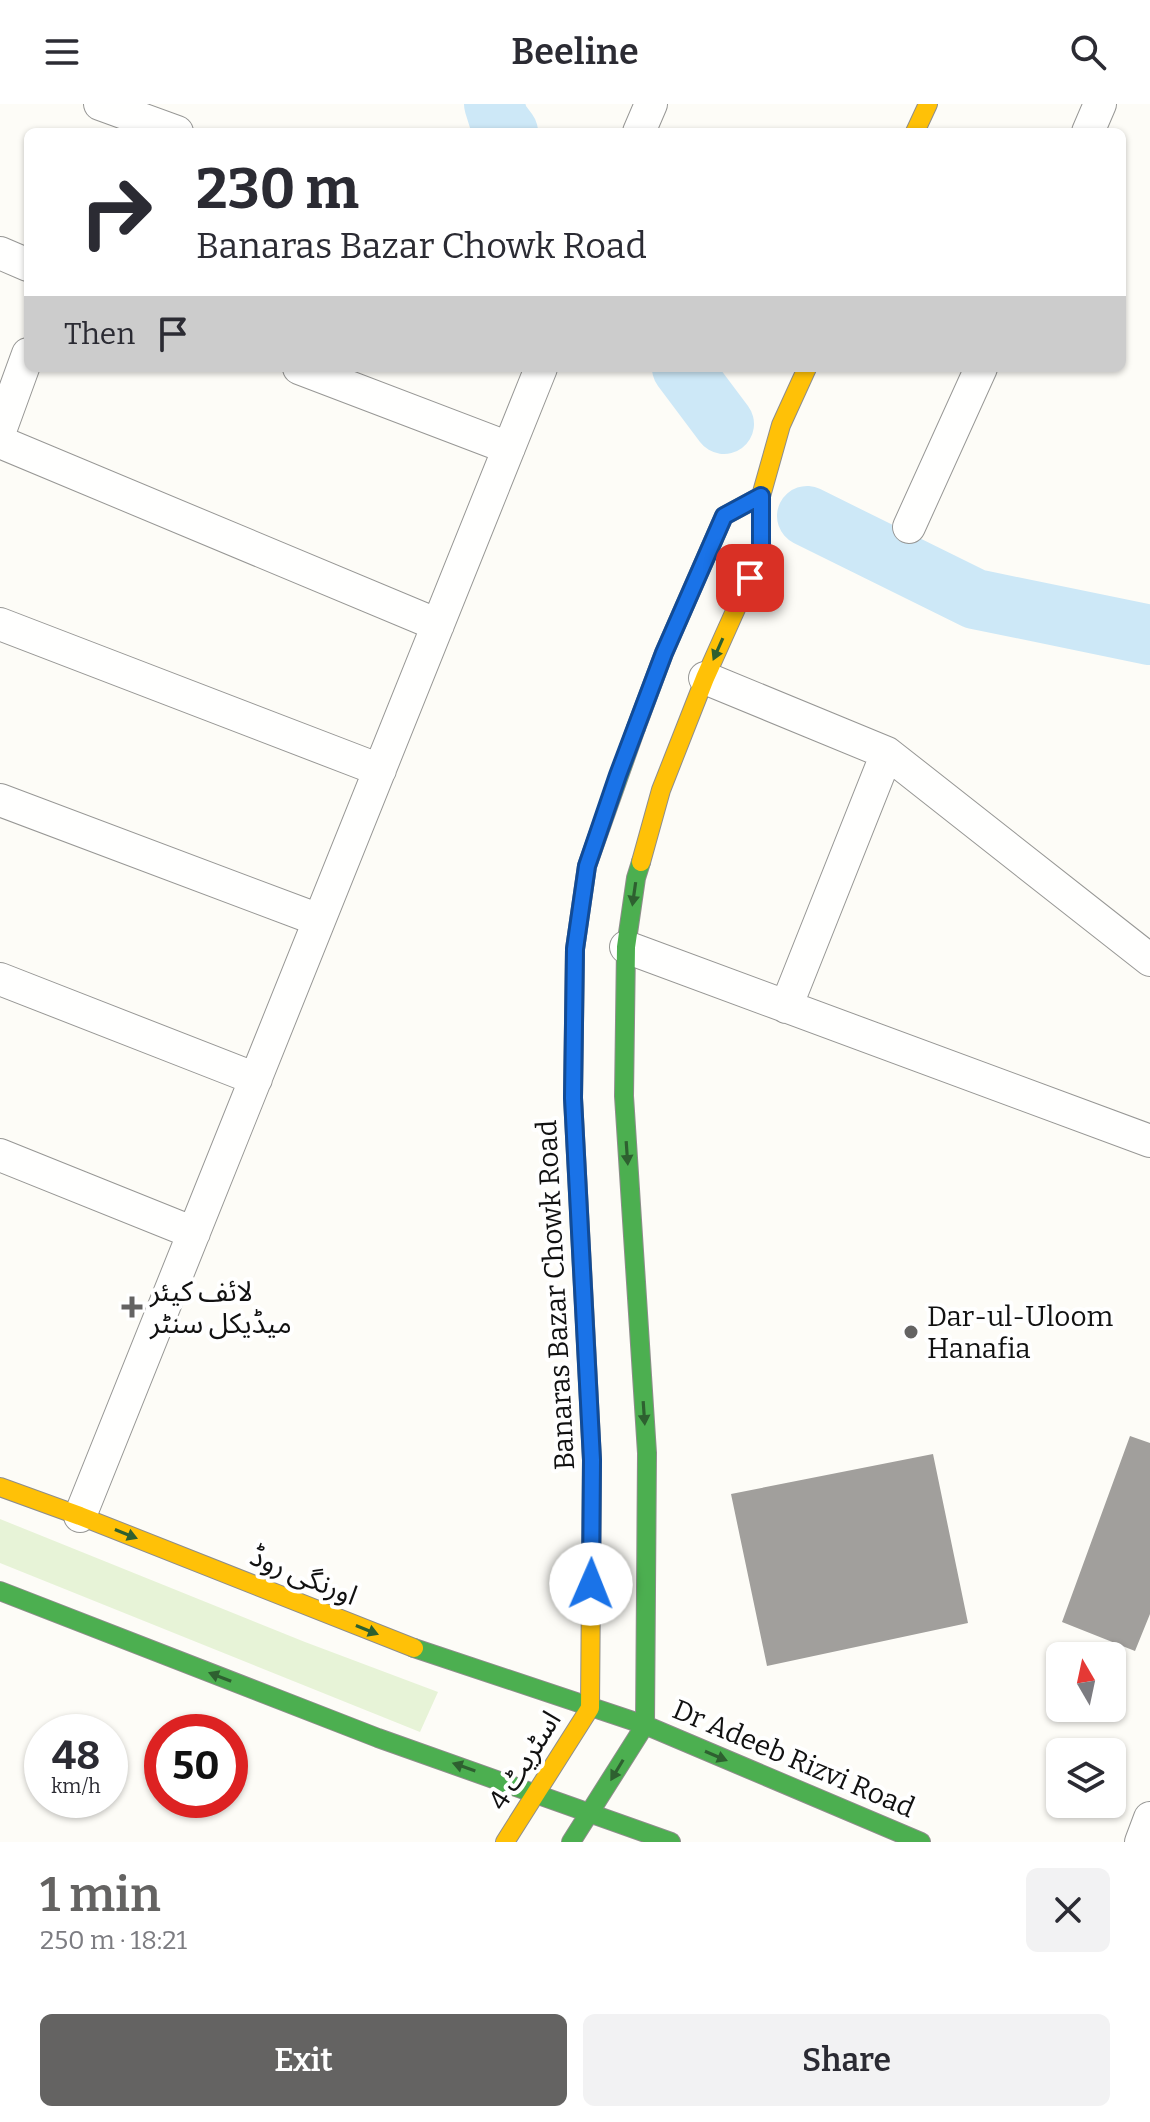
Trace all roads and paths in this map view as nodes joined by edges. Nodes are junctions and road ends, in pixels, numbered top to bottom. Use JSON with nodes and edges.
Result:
{"nodes":[{"id":1,"x":651,"y":104,"type":"edge"},
{"id":2,"x":928,"y":104,"type":"edge"},
{"id":3,"x":1100,"y":104,"type":"edge"},
{"id":4,"x":112,"y":113,"type":"edge"},
{"id":5,"x":163,"y":128,"type":"edge"},
{"id":6,"x":641,"y":128,"type":"edge"},
{"id":7,"x":917,"y":128,"type":"edge"},
{"id":8,"x":1090,"y":128,"type":"edge"},
{"id":9,"x":0,"y":253,"type":"edge"},
{"id":10,"x":24,"y":263,"type":"edge"},
{"id":11,"x":24,"y":365,"type":"edge"},
{"id":12,"x":310,"y":372,"type":"edge"},
{"id":13,"x":539,"y":372,"type":"edge"},
{"id":14,"x":805,"y":372,"type":"edge"},
{"id":15,"x":979,"y":372,"type":"edge"},
{"id":16,"x":0,"y":431,"type":"edge"},
{"id":17,"x":0,"y":442,"type":"edge"},
{"id":18,"x":509,"y":448,"type":"junction"},
{"id":19,"x":761,"y":496,"type":"junction"},
{"id":20,"x":909,"y":527,"type":"dead end"},
{"id":21,"x":0,"y":624,"type":"edge"},
{"id":22,"x":438,"y":625,"type":"junction"},
{"id":23,"x":705,"y":678,"type":"junction"},
{"id":24,"x":887,"y":753,"type":"junction"},
{"id":25,"x":380,"y":770,"type":"junction"},
{"id":26,"x":0,"y":800,"type":"edge"},
{"id":27,"x":319,"y":920,"type":"junction"},
{"id":28,"x":626,"y":947,"type":"junction"},
{"id":29,"x":1150,"y":960,"type":"edge"},
{"id":30,"x":0,"y":979,"type":"edge"},
{"id":31,"x":786,"y":1007,"type":"junction"},
{"id":32,"x":256,"y":1079,"type":"junction"},
{"id":33,"x":1150,"y":1141,"type":"edge"},
{"id":34,"x":0,"y":1155,"type":"edge"},
{"id":35,"x":194,"y":1233,"type":"junction"},
{"id":36,"x":0,"y":1487,"type":"edge"},
{"id":37,"x":80,"y":1516,"type":"junction"},
{"id":38,"x":0,"y":1591,"type":"edge"},
{"id":39,"x":590,"y":1708,"type":"junction"},
{"id":40,"x":645,"y":1725,"type":"junction"},
{"id":41,"x":537,"y":1793,"type":"junction"},
{"id":42,"x":590,"y":1814,"type":"junction"},
{"id":43,"x":1150,"y":1818,"type":"edge"},
{"id":44,"x":505,"y":1842,"type":"edge"},
{"id":45,"x":571,"y":1842,"type":"edge"},
{"id":46,"x":671,"y":1842,"type":"edge"},
{"id":47,"x":921,"y":1842,"type":"edge"},
{"id":48,"x":1141,"y":1842,"type":"edge"}],
"edges":[{"from":1,"to":6,"type":"street"},
{"from":2,"to":7,"type":"main road"},
{"from":3,"to":8,"type":"street"},
{"from":4,"to":5,"type":"street"},
{"from":9,"to":10,"type":"street"},
{"from":11,"to":16,"type":"street"},
{"from":12,"to":18,"type":"street"},
{"from":13,"to":18,"type":"street"},
{"from":14,"to":19,"type":"main road"},
{"from":15,"to":20,"type":"street"},
{"from":17,"to":22,"type":"street"},
{"from":18,"to":22,"type":"street"},
{"from":19,"to":23,"type":"main road","one_way":true},
{"from":19,"to":39,"type":"main road","name":"Banaras Bazar Chowk Road"},
{"from":21,"to":25,"type":"street"},
{"from":22,"to":25,"type":"street"},
{"from":23,"to":24,"type":"street"},
{"from":23,"to":28,"type":"main road","one_way":true},
{"from":24,"to":29,"type":"street"},
{"from":24,"to":31,"type":"street"},
{"from":25,"to":27,"type":"street"},
{"from":26,"to":27,"type":"street"},
{"from":27,"to":32,"type":"street"},
{"from":28,"to":31,"type":"street"},
{"from":28,"to":40,"type":"main road","one_way":true},
{"from":30,"to":32,"type":"street"},
{"from":31,"to":33,"type":"street"},
{"from":32,"to":35,"type":"street"},
{"from":34,"to":35,"type":"street"},
{"from":35,"to":37,"type":"street"},
{"from":36,"to":37,"type":"main road","name":"اورنگی روڈ"},
{"from":37,"to":39,"type":"main road","name":"اورنگی روڈ","one_way":true},
{"from":41,"to":38,"type":"main road","one_way":true},
{"from":39,"to":40,"type":"main road","name":"اورنگی روڈ"},
{"from":39,"to":41,"type":"main road","name":"اسٹریٹ 4"},
{"from":40,"to":42,"type":"main road","one_way":true},
{"from":40,"to":47,"type":"main road","name":"Dr Adeeb Rizvi Road","one_way":true},
{"from":41,"to":42,"type":"main road"},
{"from":41,"to":44,"type":"main road","name":"اسٹریٹ 4"},
{"from":42,"to":45,"type":"main road"},
{"from":42,"to":46,"type":"main road"},
{"from":43,"to":48,"type":"street"}]}
